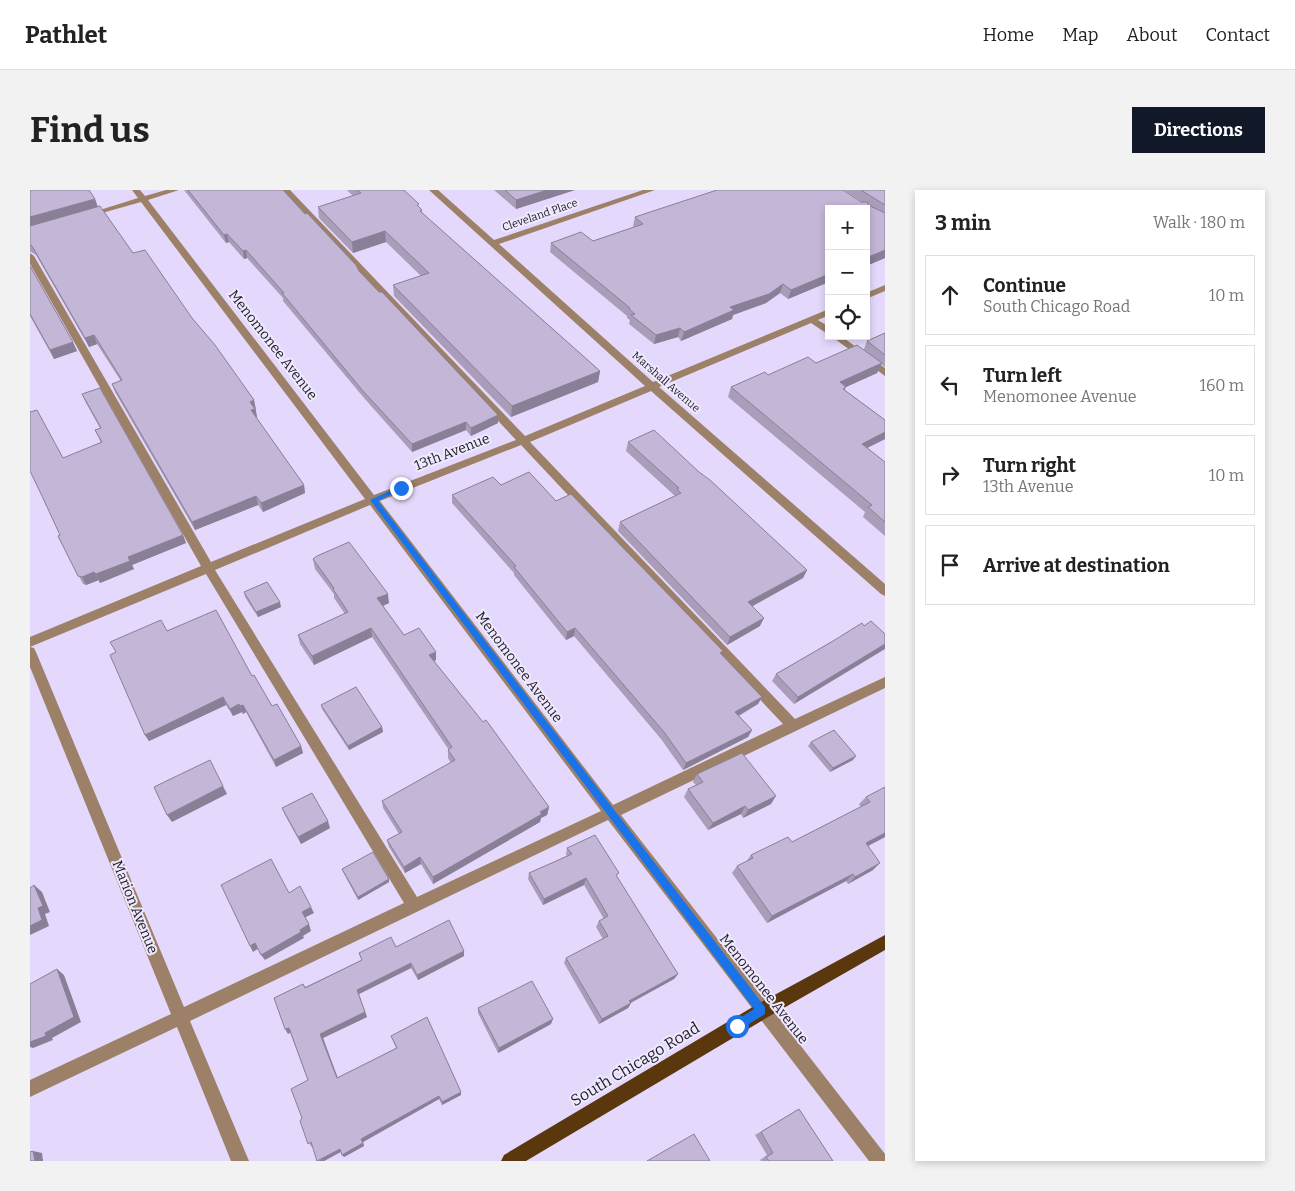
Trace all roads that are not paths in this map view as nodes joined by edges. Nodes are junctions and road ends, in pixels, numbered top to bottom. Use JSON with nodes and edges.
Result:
{"nodes":[{"id":1,"x":174,"y":190,"type":"edge"},
{"id":2,"x":286,"y":190,"type":"edge"},
{"id":3,"x":433,"y":190,"type":"edge"},
{"id":4,"x":651,"y":190,"type":"edge"},
{"id":5,"x":139,"y":195,"type":"edge"},
{"id":6,"x":78,"y":218,"type":"edge"},
{"id":7,"x":494,"y":243,"type":"junction"},
{"id":8,"x":30,"y":256,"type":"edge"},
{"id":9,"x":885,"y":288,"type":"edge"},
{"id":10,"x":868,"y":295,"type":"edge"},
{"id":11,"x":825,"y":314,"type":"edge"},
{"id":12,"x":811,"y":319,"type":"junction"},
{"id":13,"x":825,"y":329,"type":"edge"},
{"id":14,"x":840,"y":340,"type":"edge"},
{"id":15,"x":885,"y":373,"type":"edge"},
{"id":16,"x":652,"y":386,"type":"junction"},
{"id":17,"x":522,"y":441,"type":"junction"},
{"id":18,"x":373,"y":500,"type":"junction"},
{"id":19,"x":208,"y":568,"type":"junction"},
{"id":20,"x":885,"y":591,"type":"edge"},
{"id":21,"x":30,"y":642,"type":"edge"},
{"id":22,"x":30,"y":652,"type":"edge"},
{"id":23,"x":885,"y":682,"type":"edge"},
{"id":24,"x":793,"y":726,"type":"junction"},
{"id":25,"x":612,"y":813,"type":"junction"},
{"id":26,"x":414,"y":906,"type":"junction"},
{"id":27,"x":885,"y":942,"type":"edge"},
{"id":28,"x":762,"y":1011,"type":"junction"},
{"id":29,"x":181,"y":1016,"type":"junction"},
{"id":30,"x":30,"y":1089,"type":"edge"},
{"id":31,"x":240,"y":1161,"type":"edge"},
{"id":32,"x":510,"y":1161,"type":"edge"},
{"id":33,"x":880,"y":1161,"type":"edge"}],
"edges":[{"from":1,"to":5,"type":"street"},
{"from":2,"to":17,"type":"street"},
{"from":3,"to":7,"type":"street","name":"Marshall Avenue"},
{"from":4,"to":7,"type":"street","name":"Cleveland Place"},
{"from":5,"to":6,"type":"street"},
{"from":5,"to":18,"type":"street","name":"Menomonee Avenue"},
{"from":7,"to":16,"type":"street","name":"Marshall Avenue"},
{"from":8,"to":19,"type":"street"},
{"from":9,"to":10,"type":"street"},
{"from":11,"to":12,"type":"street","name":"13th Avenue"},
{"from":12,"to":13,"type":"street"},
{"from":12,"to":16,"type":"street","name":"13th Avenue"},
{"from":14,"to":15,"type":"street"},
{"from":16,"to":17,"type":"street","name":"13th Avenue"},
{"from":16,"to":20,"type":"street","name":"Marshall Avenue"},
{"from":17,"to":18,"type":"street","name":"13th Avenue"},
{"from":17,"to":24,"type":"street"},
{"from":18,"to":19,"type":"street","name":"13th Avenue"},
{"from":18,"to":25,"type":"street","name":"Menomonee Avenue"},
{"from":19,"to":21,"type":"street","name":"13th Avenue"},
{"from":19,"to":26,"type":"street"},
{"from":22,"to":29,"type":"street","name":"Marion Avenue"},
{"from":23,"to":24,"type":"street"},
{"from":24,"to":25,"type":"street"},
{"from":25,"to":26,"type":"street"},
{"from":25,"to":28,"type":"street","name":"Menomonee Avenue"},
{"from":26,"to":29,"type":"street"},
{"from":27,"to":28,"type":"main road","name":"South Chicago Road"},
{"from":28,"to":32,"type":"main road","name":"South Chicago Road"},
{"from":28,"to":33,"type":"street","name":"Menomonee Avenue"},
{"from":29,"to":30,"type":"street"},
{"from":29,"to":31,"type":"street","name":"Marion Avenue"}]}
